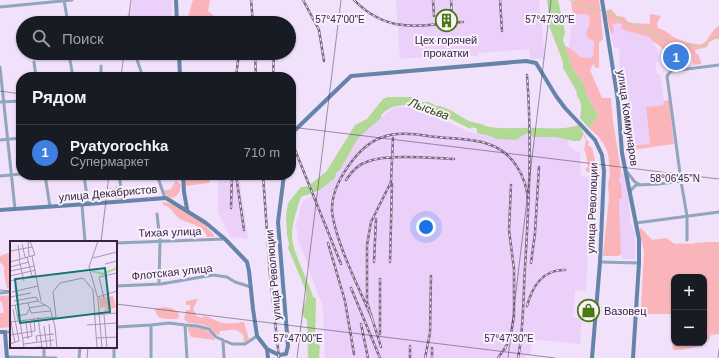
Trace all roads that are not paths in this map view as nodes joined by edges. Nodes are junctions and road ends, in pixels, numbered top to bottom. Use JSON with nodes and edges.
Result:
{"nodes":[{"id":1,"x":64,"y":0,"type":"edge"},
{"id":2,"x":72,"y":0,"type":"edge"},
{"id":3,"x":176,"y":0,"type":"edge"},
{"id":4,"x":602,"y":1,"type":"edge"},
{"id":5,"x":0,"y":7,"type":"edge"},
{"id":6,"x":67,"y":16,"type":"edge"},
{"id":7,"x":177,"y":16,"type":"edge"},
{"id":8,"x":70,"y":60,"type":"dead end"},
{"id":9,"x":137,"y":60,"type":"edge"},
{"id":10,"x":179,"y":60,"type":"edge"},
{"id":11,"x":34,"y":62,"type":"dead end"},
{"id":12,"x":719,"y":65,"type":"edge"},
{"id":13,"x":100,"y":66,"type":"dead end"},
{"id":14,"x":0,"y":67,"type":"edge"},
{"id":15,"x":35,"y":72,"type":"edge"},
{"id":16,"x":72,"y":72,"type":"edge"},
{"id":17,"x":101,"y":72,"type":"edge"},
{"id":18,"x":141,"y":72,"type":"edge"},
{"id":19,"x":180,"y":72,"type":"edge"},
{"id":20,"x":16,"y":101,"type":"edge"},
{"id":21,"x":2,"y":102,"type":"edge"},
{"id":22,"x":296,"y":129,"type":"edge"},
{"id":23,"x":16,"y":138,"type":"edge"},
{"id":24,"x":8,"y":139,"type":"junction"},
{"id":25,"x":0,"y":140,"type":"edge"},
{"id":26,"x":627,"y":172,"type":"junction"},
{"id":27,"x":16,"y":174,"type":"edge"},
{"id":28,"x":11,"y":175,"type":"junction"},
{"id":29,"x":0,"y":176,"type":"edge"},
{"id":30,"x":46,"y":180,"type":"edge"},
{"id":31,"x":85,"y":180,"type":"edge"},
{"id":32,"x":120,"y":180,"type":"edge"},
{"id":33,"x":159,"y":180,"type":"edge"},
{"id":34,"x":183,"y":180,"type":"edge"},
{"id":35,"x":283,"y":180,"type":"edge"},
{"id":36,"x":681,"y":181,"type":"junction"},
{"id":37,"x":641,"y":185,"type":"junction"},
{"id":38,"x":630,"y":191,"type":"junction"},
{"id":39,"x":164,"y":198,"type":"junction"},
{"id":40,"x":123,"y":201,"type":"junction"},
{"id":41,"x":88,"y":204,"type":"junction"},
{"id":42,"x":82,"y":205,"type":"junction"},
{"id":43,"x":50,"y":207,"type":"junction"},
{"id":44,"x":15,"y":209,"type":"junction"},
{"id":45,"x":0,"y":210,"type":"edge"},
{"id":46,"x":187,"y":210,"type":"junction"},
{"id":47,"x":719,"y":212,"type":"edge"},
{"id":48,"x":157,"y":214,"type":"dead end"},
{"id":49,"x":687,"y":216,"type":"junction"},
{"id":50,"x":636,"y":223,"type":"junction"},
{"id":51,"x":225,"y":239,"type":"junction"},
{"id":52,"x":687,"y":240,"type":"dead end"},
{"id":53,"x":85,"y":241,"type":"edge"},
{"id":54,"x":160,"y":241,"type":"junction"},
{"id":55,"x":117,"y":243,"type":"edge"},
{"id":56,"x":600,"y":262,"type":"junction"},
{"id":57,"x":640,"y":263,"type":"junction"},
{"id":58,"x":160,"y":284,"type":"junction"},
{"id":59,"x":117,"y":286,"type":"edge"},
{"id":60,"x":251,"y":287,"type":"junction"},
{"id":61,"x":10,"y":292,"type":"edge"},
{"id":62,"x":0,"y":293,"type":"edge"},
{"id":63,"x":151,"y":326,"type":"junction"},
{"id":64,"x":185,"y":326,"type":"junction"},
{"id":65,"x":117,"y":327,"type":"edge"},
{"id":66,"x":0,"y":332,"type":"edge"},
{"id":67,"x":5,"y":332,"type":"junction"},
{"id":68,"x":10,"y":332,"type":"edge"},
{"id":69,"x":257,"y":336,"type":"junction"},
{"id":70,"x":223,"y":340,"type":"junction"},
{"id":71,"x":80,"y":348,"type":"edge"},
{"id":72,"x":267,"y":348,"type":"junction"},
{"id":73,"x":7,"y":358,"type":"edge"},
{"id":74,"x":44,"y":358,"type":"edge"},
{"id":75,"x":56,"y":358,"type":"edge"},
{"id":76,"x":79,"y":358,"type":"edge"},
{"id":77,"x":151,"y":358,"type":"edge"},
{"id":78,"x":186,"y":358,"type":"edge"},
{"id":79,"x":224,"y":358,"type":"edge"},
{"id":80,"x":268,"y":358,"type":"edge"},
{"id":81,"x":592,"y":358,"type":"edge"},
{"id":82,"x":633,"y":358,"type":"edge"}],
"edges":[{"from":1,"to":2,"type":"street"},
{"from":1,"to":5,"type":"street"},
{"from":1,"to":6,"type":"street"},
{"from":3,"to":7,"type":"street"},
{"from":4,"to":26,"type":"street","name":"улица Коммунаров"},
{"from":8,"to":16,"type":"street"},
{"from":9,"to":18,"type":"street"},
{"from":10,"to":19,"type":"street"},
{"from":11,"to":15,"type":"street"},
{"from":12,"to":36,"type":"street"},
{"from":13,"to":17,"type":"street"},
{"from":14,"to":21,"type":"street"},
{"from":20,"to":21,"type":"street"},
{"from":21,"to":24,"type":"street"},
{"from":22,"to":56,"type":"street","name":"улица Революции"},
{"from":23,"to":24,"type":"street"},
{"from":24,"to":25,"type":"street"},
{"from":24,"to":28,"type":"street"},
{"from":26,"to":37,"type":"street"},
{"from":26,"to":38,"type":"street","name":"улица Коммунаров"},
{"from":27,"to":28,"type":"street"},
{"from":28,"to":29,"type":"street"},
{"from":28,"to":44,"type":"street"},
{"from":30,"to":43,"type":"street"},
{"from":31,"to":41,"type":"street"},
{"from":32,"to":40,"type":"street"},
{"from":33,"to":39,"type":"street"},
{"from":34,"to":46,"type":"street"},
{"from":35,"to":72,"type":"street","name":"улица Революции"},
{"from":36,"to":37,"type":"street"},
{"from":36,"to":49,"type":"street"},
{"from":37,"to":38,"type":"street"},
{"from":38,"to":50,"type":"street","name":"улица Коммунаров"},
{"from":39,"to":40,"type":"street","name":"улица Декабристов"},
{"from":39,"to":46,"type":"street","name":"улица Декабристов"},
{"from":40,"to":41,"type":"street","name":"улица Декабристов"},
{"from":41,"to":42,"type":"street","name":"улица Декабристов"},
{"from":42,"to":43,"type":"street","name":"улица Декабристов"},
{"from":42,"to":53,"type":"street"},
{"from":43,"to":44,"type":"street","name":"улица Декабристов"},
{"from":44,"to":45,"type":"street","name":"улица Декабристов"},
{"from":46,"to":51,"type":"street","name":"улица Декабристов"},
{"from":47,"to":49,"type":"street"},
{"from":48,"to":54,"type":"street"},
{"from":49,"to":50,"type":"street"},
{"from":49,"to":52,"type":"street"},
{"from":50,"to":57,"type":"street","name":"улица Коммунаров"},
{"from":51,"to":54,"type":"street","name":"Тихая улица"},
{"from":51,"to":60,"type":"street","name":"улица Декабристов"},
{"from":54,"to":55,"type":"street","name":"Тихая улица"},
{"from":54,"to":58,"type":"street"},
{"from":56,"to":57,"type":"street"},
{"from":56,"to":81,"type":"street","name":"улица Революции"},
{"from":57,"to":82,"type":"street","name":"улица Коммунаров"},
{"from":58,"to":59,"type":"street","name":"Флотская улица"},
{"from":58,"to":60,"type":"street","name":"Флотская улица"},
{"from":60,"to":69,"type":"street","name":"улица Декабристов"},
{"from":61,"to":62,"type":"street"},
{"from":63,"to":64,"type":"street"},
{"from":63,"to":65,"type":"street"},
{"from":63,"to":77,"type":"street"},
{"from":64,"to":70,"type":"street"},
{"from":64,"to":78,"type":"street"},
{"from":66,"to":67,"type":"street"},
{"from":67,"to":68,"type":"street"},
{"from":67,"to":73,"type":"street"},
{"from":69,"to":70,"type":"street"},
{"from":69,"to":72,"type":"street"},
{"from":70,"to":79,"type":"street"},
{"from":71,"to":76,"type":"street"},
{"from":72,"to":80,"type":"street"},
{"from":73,"to":74,"type":"street"},
{"from":74,"to":75,"type":"street"}]}
